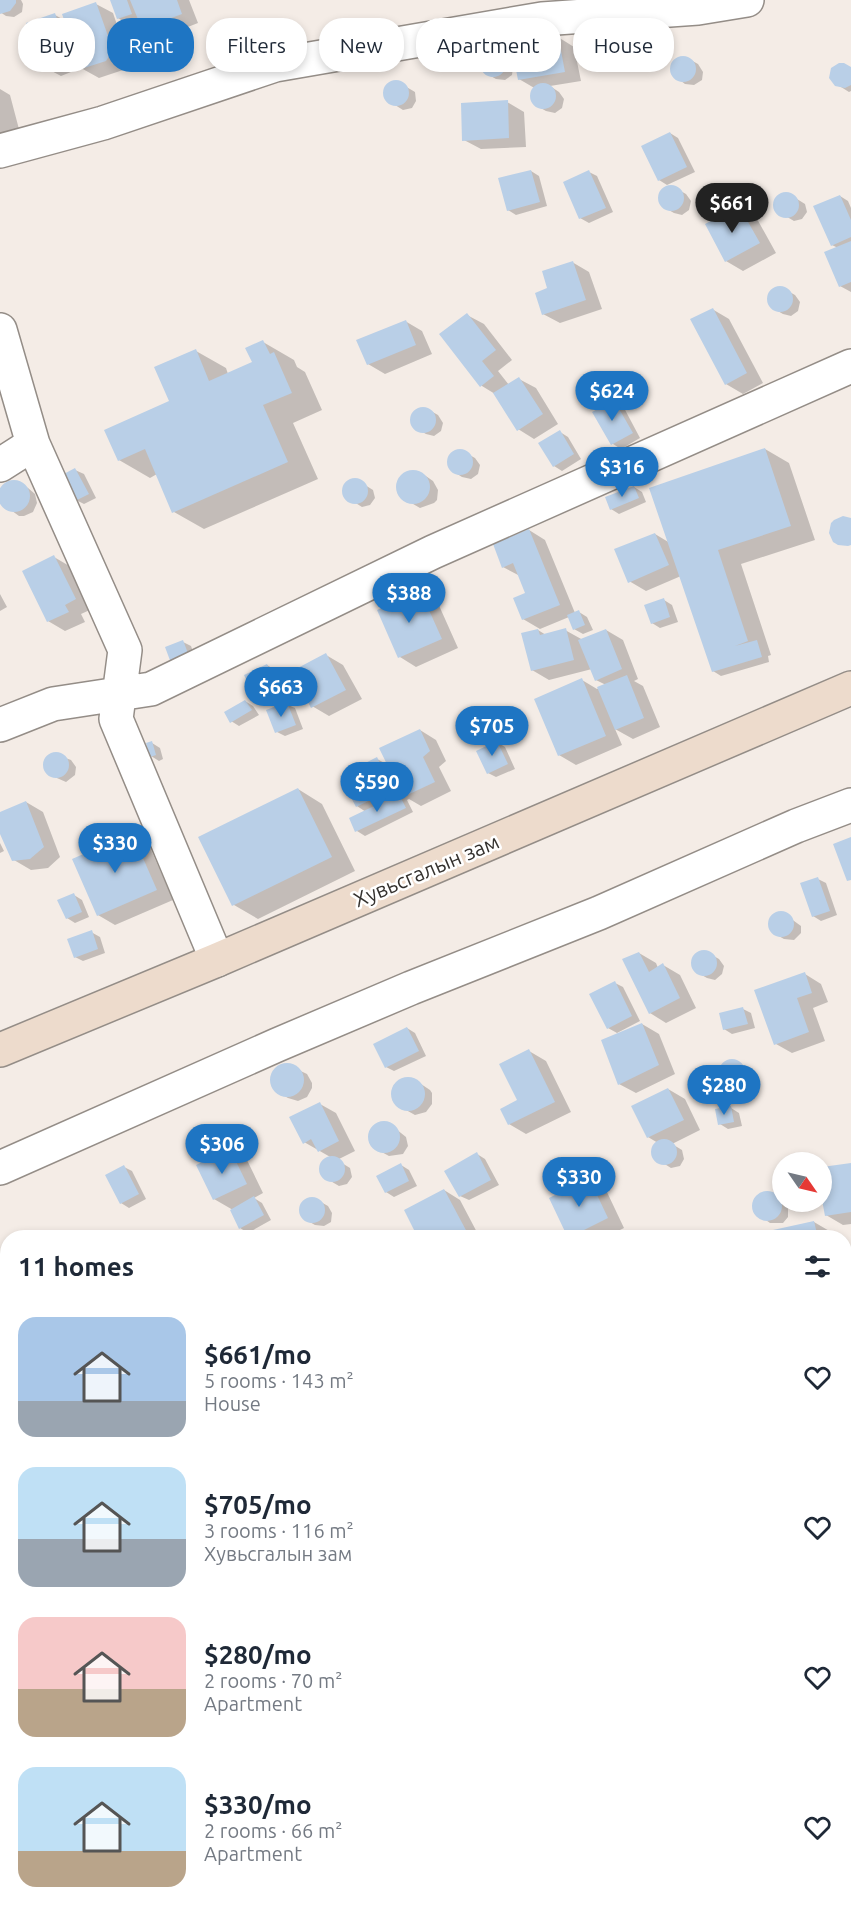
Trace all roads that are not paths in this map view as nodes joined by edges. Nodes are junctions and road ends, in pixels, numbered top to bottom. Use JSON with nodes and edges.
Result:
{"nodes":[{"id":1,"x":747,"y":0,"type":"edge"},
{"id":2,"x":0,"y":151,"type":"edge"},
{"id":3,"x":0,"y":330,"type":"edge"},
{"id":4,"x":851,"y":366,"type":"edge"},
{"id":5,"x":33,"y":444,"type":"junction"},
{"id":6,"x":0,"y":465,"type":"edge"},
{"id":7,"x":851,"y":688,"type":"edge"},
{"id":8,"x":119,"y":693,"type":"junction"},
{"id":9,"x":0,"y":725,"type":"edge"},
{"id":10,"x":851,"y":805,"type":"edge"},
{"id":11,"x":216,"y":960,"type":"junction"},
{"id":12,"x":0,"y":1050,"type":"edge"},
{"id":13,"x":0,"y":1168,"type":"edge"}],
"edges":[{"from":1,"to":2,"type":"street"},
{"from":3,"to":5,"type":"street"},
{"from":4,"to":8,"type":"street"},
{"from":5,"to":6,"type":"street"},
{"from":5,"to":8,"type":"street"},
{"from":7,"to":11,"type":"main road","name":"Хувьсгалын зам"},
{"from":8,"to":9,"type":"street"},
{"from":8,"to":11,"type":"street"},
{"from":10,"to":13,"type":"street"},
{"from":11,"to":12,"type":"main road","name":"Хувьсгалын зам"}]}
